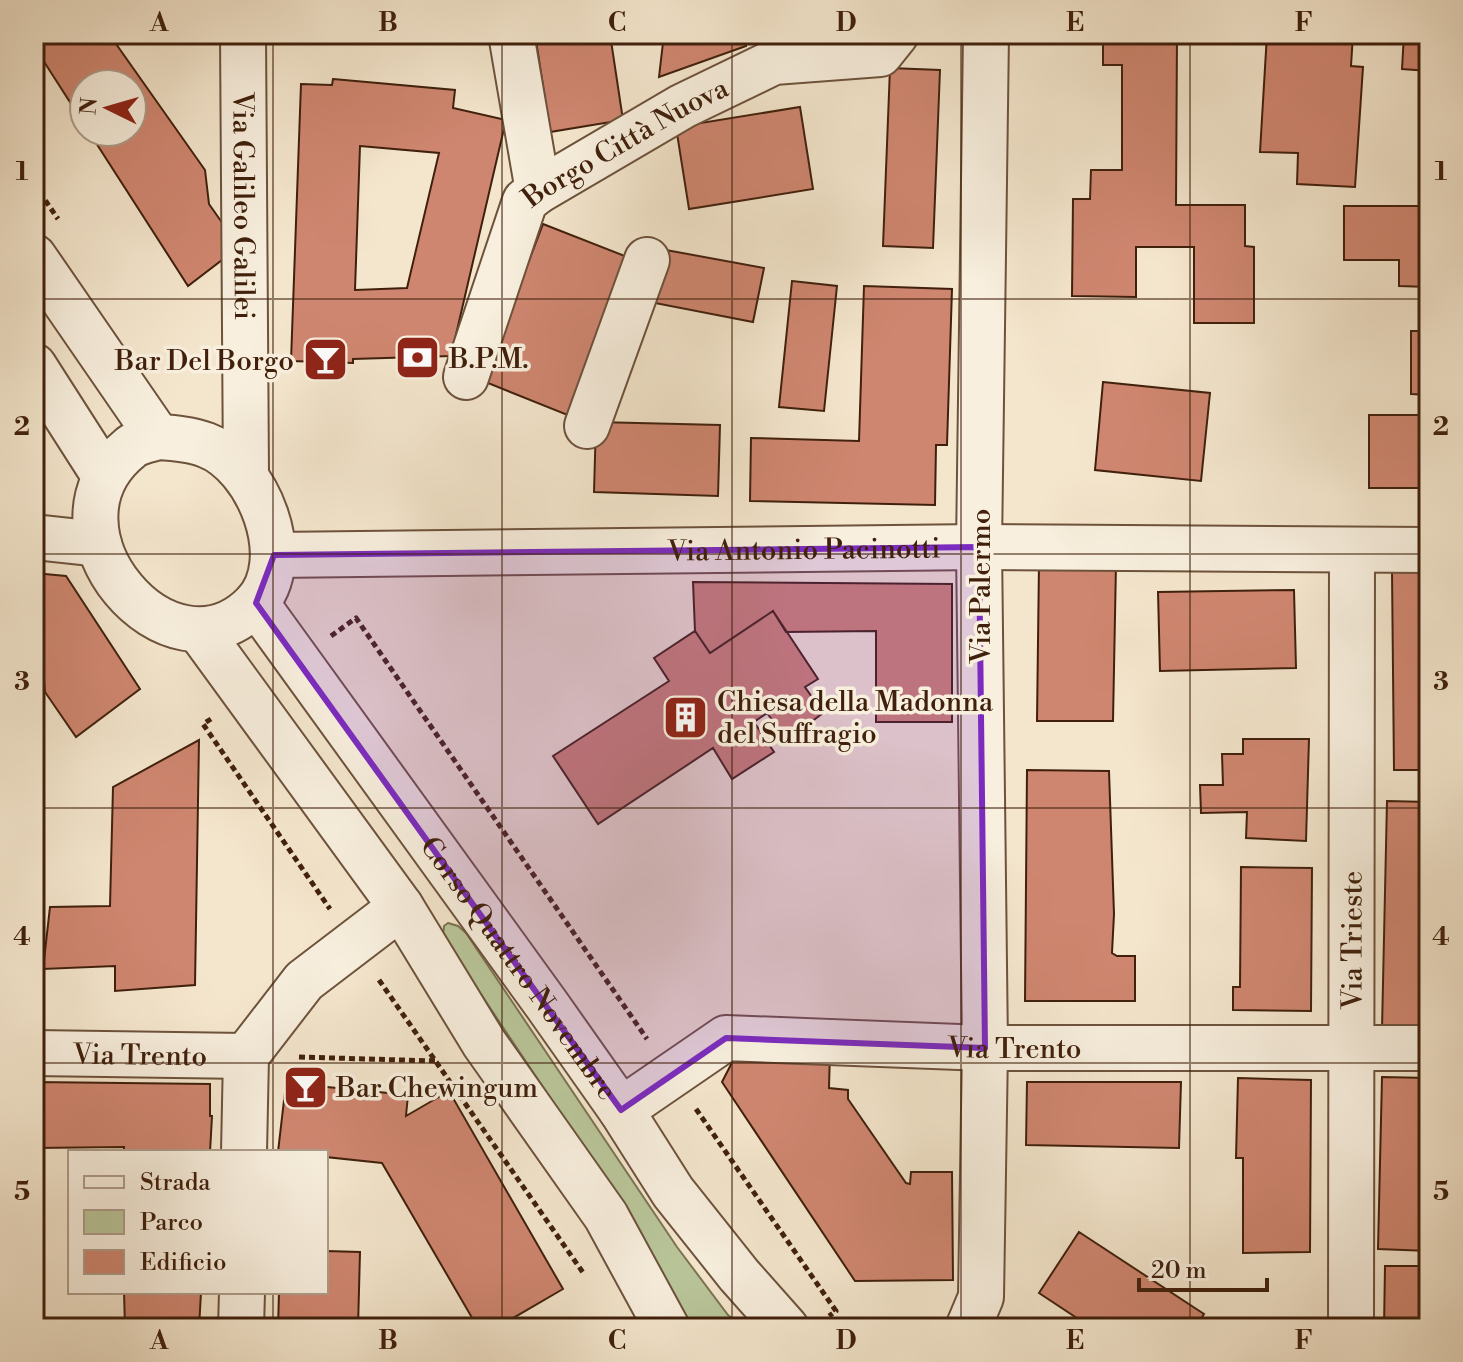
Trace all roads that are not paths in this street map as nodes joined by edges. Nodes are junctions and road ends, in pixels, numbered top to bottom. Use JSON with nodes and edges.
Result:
{"nodes":[{"id":1,"x":243,"y":34,"type":"edge"},
{"id":2,"x":511,"y":34,"type":"edge"},
{"id":3,"x":896,"y":34,"type":"edge"},
{"id":4,"x":986,"y":34,"type":"edge"},
{"id":5,"x":538,"y":191,"type":"junction"},
{"id":6,"x":34,"y":257,"type":"edge"},
{"id":7,"x":647,"y":260,"type":"dead end"},
{"id":8,"x":34,"y":366,"type":"edge"},
{"id":9,"x":466,"y":377,"type":"dead end"},
{"id":10,"x":587,"y":426,"type":"dead end"},
{"id":11,"x":158,"y":437,"type":"junction"},
{"id":12,"x":246,"y":475,"type":"junction"},
{"id":13,"x":105,"y":477,"type":"junction"},
{"id":14,"x":34,"y":537,"type":"edge"},
{"id":15,"x":99,"y":544,"type":"junction"},
{"id":16,"x":979,"y":547,"type":"junction"},
{"id":17,"x":1429,"y":550,"type":"edge"},
{"id":18,"x":1352,"y":551,"type":"junction"},
{"id":19,"x":274,"y":555,"type":"junction"},
{"id":20,"x":256,"y":603,"type":"junction"},
{"id":21,"x":199,"y":630,"type":"junction"},
{"id":22,"x":401,"y":907,"type":"junction"},
{"id":23,"x":985,"y":1048,"type":"junction"},
{"id":24,"x":1352,"y":1048,"type":"junction"},
{"id":25,"x":1429,"y":1048,"type":"edge"},
{"id":26,"x":34,"y":1053,"type":"edge"},
{"id":27,"x":246,"y":1056,"type":"junction"},
{"id":28,"x":621,"y":1110,"type":"junction"},
{"id":29,"x":244,"y":1150,"type":"edge"},
{"id":30,"x":242,"y":1294,"type":"edge"},
{"id":31,"x":241,"y":1328,"type":"edge"},
{"id":32,"x":667,"y":1328,"type":"edge"},
{"id":33,"x":786,"y":1328,"type":"edge"},
{"id":34,"x":968,"y":1328,"type":"edge"},
{"id":35,"x":1351,"y":1328,"type":"edge"}],
"edges":[{"from":1,"to":12,"type":"street","name":"Via Galileo Galilei"},
{"from":2,"to":5,"type":"street"},
{"from":3,"to":5,"type":"street","name":"Borgo Città Nuova"},
{"from":4,"to":16,"type":"street","name":"Via Palermo"},
{"from":5,"to":9,"type":"street","name":"Borgo Città Nuova"},
{"from":6,"to":11,"type":"street"},
{"from":7,"to":10,"type":"street"},
{"from":8,"to":13,"type":"street"},
{"from":11,"to":12,"type":"street"},
{"from":11,"to":13,"type":"street"},
{"from":12,"to":19,"type":"street"},
{"from":13,"to":15,"type":"street"},
{"from":14,"to":15,"type":"street"},
{"from":15,"to":21,"type":"street"},
{"from":16,"to":18,"type":"street","name":"Via Antonio Pacinotti"},
{"from":16,"to":19,"type":"street","name":"Via Antonio Pacinotti"},
{"from":16,"to":23,"type":"street","name":"Via Palermo"},
{"from":17,"to":18,"type":"street","name":"Via Antonio Pacinotti"},
{"from":18,"to":24,"type":"street","name":"Via Trieste"},
{"from":19,"to":20,"type":"street"},
{"from":20,"to":21,"type":"street"},
{"from":20,"to":28,"type":"street","name":"Corso Quattro Novembre"},
{"from":21,"to":22,"type":"street"},
{"from":22,"to":27,"type":"street"},
{"from":22,"to":32,"type":"street"},
{"from":23,"to":24,"type":"street","name":"Via Trento"},
{"from":23,"to":28,"type":"street","name":"Via Trento"},
{"from":23,"to":34,"type":"street","name":"Via Palermo"},
{"from":24,"to":25,"type":"street","name":"Via Trento"},
{"from":24,"to":35,"type":"street","name":"Via Trieste"},
{"from":26,"to":27,"type":"street","name":"Via Trento"},
{"from":27,"to":29,"type":"street"},
{"from":28,"to":33,"type":"street","name":"Corso Quattro Novembre"},
{"from":30,"to":31,"type":"street"}]}
